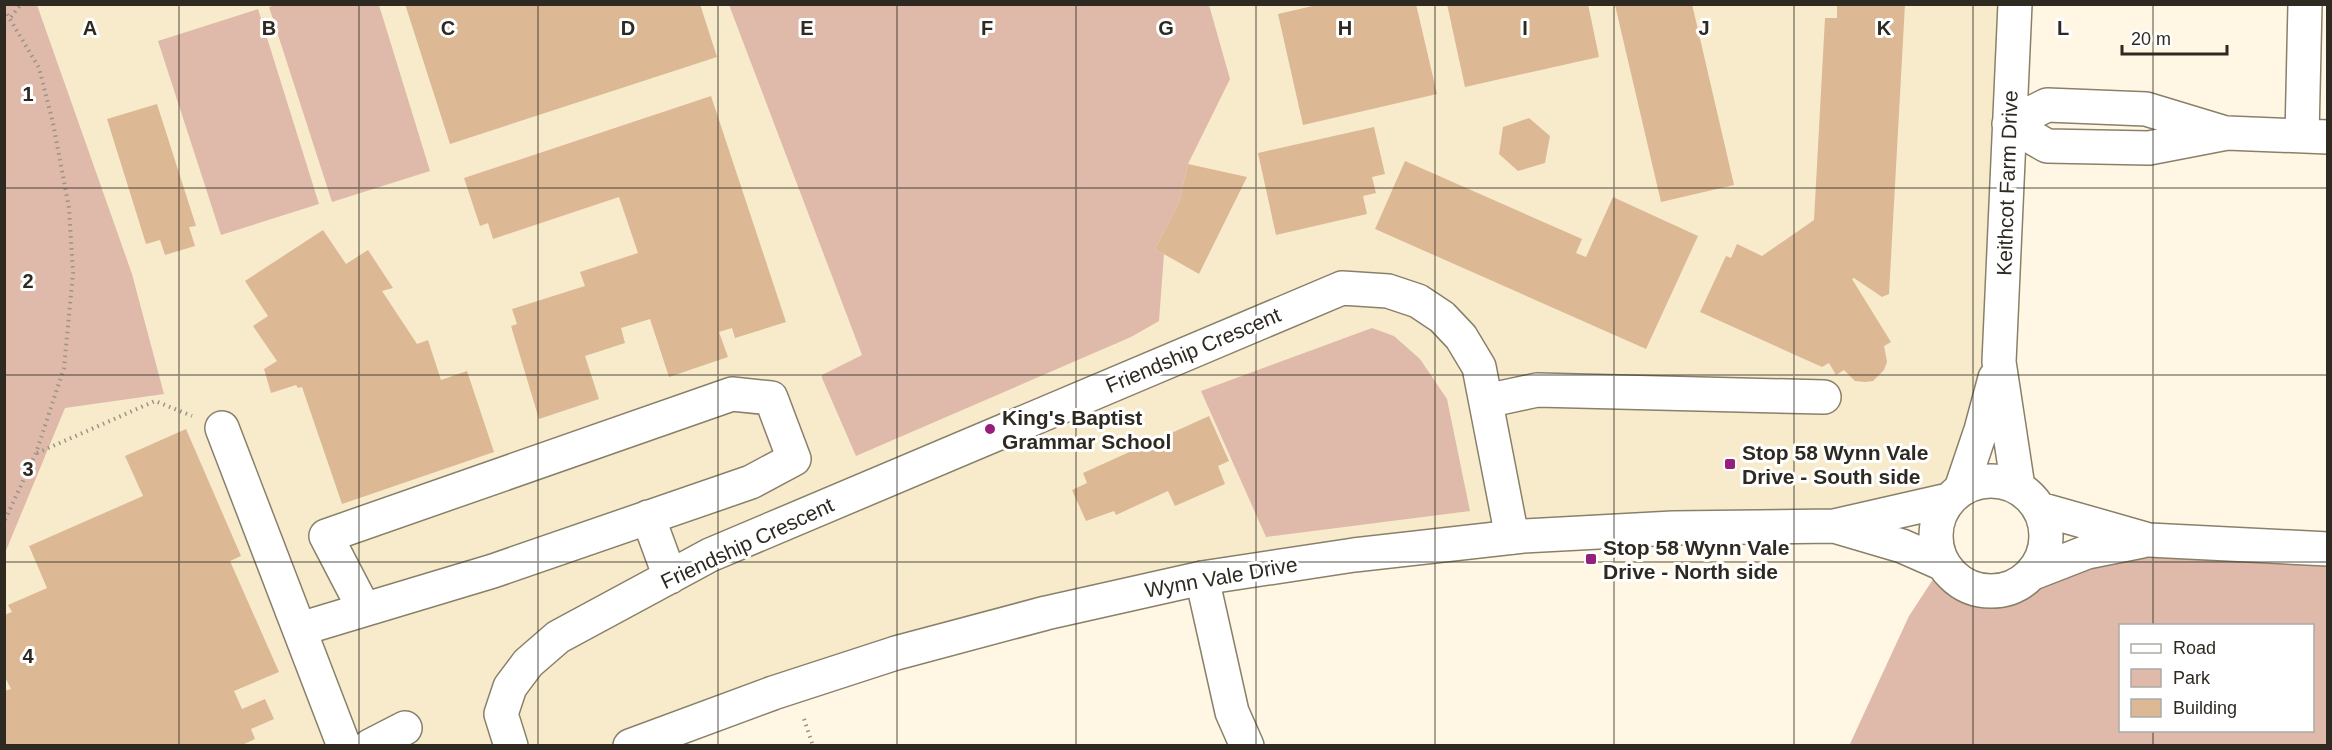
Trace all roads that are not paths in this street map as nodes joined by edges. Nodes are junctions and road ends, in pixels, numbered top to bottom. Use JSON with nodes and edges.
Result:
{"nodes":[{"id":1,"x":2015,"y":4,"type":"edge"},
{"id":2,"x":2305,"y":4,"type":"edge"},
{"id":3,"x":2009,"y":124,"type":"junction"},
{"id":4,"x":2315,"y":137,"type":"edge"},
{"id":5,"x":1999,"y":362,"type":"junction"},
{"id":6,"x":1824,"y":397,"type":"dead end"},
{"id":7,"x":1486,"y":401,"type":"junction"},
{"id":8,"x":222,"y":428,"type":"road end"},
{"id":9,"x":1955,"y":495,"type":"junction"},
{"id":10,"x":2029,"y":498,"type":"junction"},
{"id":11,"x":648,"y":517,"type":"junction"},
{"id":12,"x":1834,"y":526,"type":"junction"},
{"id":13,"x":1512,"y":537,"type":"junction"},
{"id":14,"x":2149,"y":540,"type":"junction"},
{"id":15,"x":2328,"y":549,"type":"edge"},
{"id":16,"x":1943,"y":564,"type":"junction"},
{"id":17,"x":2033,"y":573,"type":"junction"},
{"id":18,"x":670,"y":577,"type":"junction"},
{"id":19,"x":1202,"y":578,"type":"junction"},
{"id":20,"x":364,"y":609,"type":"junction"},
{"id":21,"x":300,"y":629,"type":"junction"},
{"id":22,"x":405,"y":728,"type":"dead end"},
{"id":23,"x":344,"y":746,"type":"edge"},
{"id":24,"x":370,"y":746,"type":"edge"},
{"id":25,"x":511,"y":746,"type":"edge"},
{"id":26,"x":630,"y":746,"type":"edge"},
{"id":27,"x":1247,"y":746,"type":"edge"}],
"edges":[{"from":1,"to":3,"type":"street","name":"Keithcot Farm Drive"},
{"from":2,"to":4,"type":"street"},
{"from":3,"to":4,"type":"street"},
{"from":3,"to":5,"type":"street","name":"Keithcot Farm Drive"},
{"from":5,"to":9,"type":"street","name":"Keithcot Farm Drive"},
{"from":5,"to":10,"type":"street","name":"Keithcot Farm Drive"},
{"from":6,"to":7,"type":"street"},
{"from":7,"to":13,"type":"street","name":"Friendship Crescent"},
{"from":7,"to":18,"type":"street","name":"Friendship Crescent"},
{"from":8,"to":21,"type":"street"},
{"from":9,"to":10,"type":"street"},
{"from":9,"to":12,"type":"street","name":"Wynn Vale Drive"},
{"from":9,"to":16,"type":"street"},
{"from":10,"to":14,"type":"street"},
{"from":10,"to":17,"type":"street"},
{"from":11,"to":18,"type":"street"},
{"from":11,"to":20,"type":"street"},
{"from":11,"to":20,"type":"street"},
{"from":12,"to":13,"type":"street","name":"Wynn Vale Drive"},
{"from":12,"to":16,"type":"street","name":"Wynn Vale Drive"},
{"from":13,"to":19,"type":"street","name":"Wynn Vale Drive"},
{"from":14,"to":15,"type":"street"},
{"from":14,"to":17,"type":"street"},
{"from":16,"to":17,"type":"street"},
{"from":18,"to":25,"type":"street","name":"Friendship Crescent"},
{"from":19,"to":26,"type":"street","name":"Wynn Vale Drive"},
{"from":19,"to":27,"type":"street"},
{"from":20,"to":21,"type":"street"},
{"from":21,"to":23,"type":"street"},
{"from":22,"to":24,"type":"street"}]}
